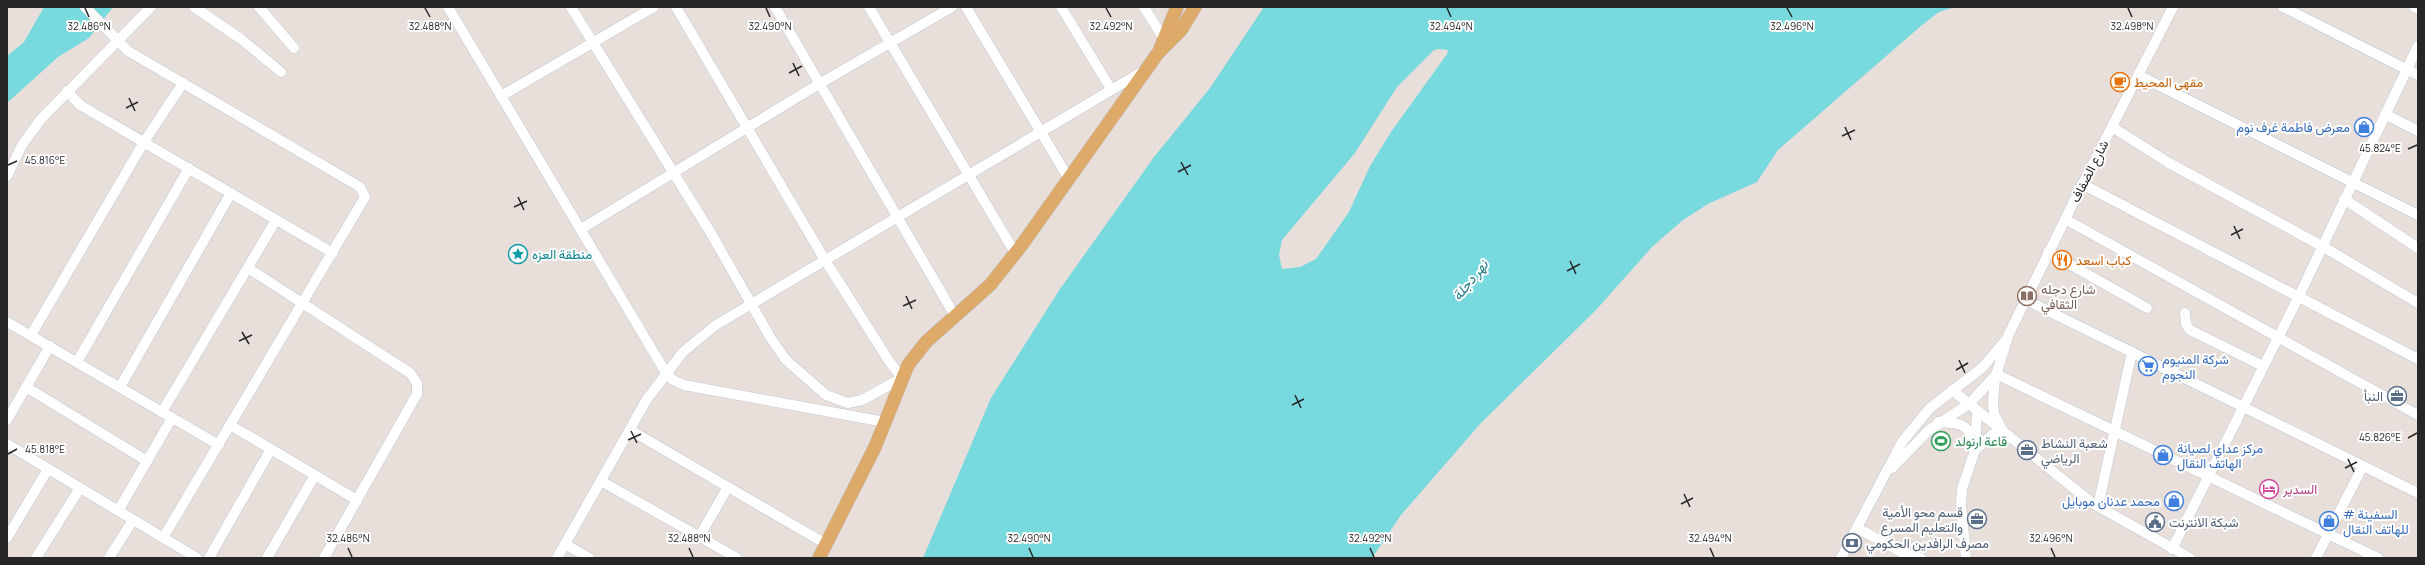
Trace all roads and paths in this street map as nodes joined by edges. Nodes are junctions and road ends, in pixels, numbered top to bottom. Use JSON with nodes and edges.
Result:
{"nodes":[{"id":1,"x":85,"y":7,"type":"edge"},
{"id":2,"x":151,"y":7,"type":"edge"},
{"id":3,"x":194,"y":7,"type":"edge"},
{"id":4,"x":258,"y":7,"type":"edge"},
{"id":5,"x":448,"y":7,"type":"edge"},
{"id":6,"x":571,"y":7,"type":"edge"},
{"id":7,"x":654,"y":7,"type":"edge"},
{"id":8,"x":676,"y":7,"type":"edge"},
{"id":9,"x":775,"y":7,"type":"edge"},
{"id":10,"x":869,"y":7,"type":"edge"},
{"id":11,"x":952,"y":7,"type":"edge"},
{"id":12,"x":966,"y":7,"type":"edge"},
{"id":13,"x":1061,"y":7,"type":"edge"},
{"id":14,"x":1144,"y":7,"type":"edge"},
{"id":15,"x":1177,"y":7,"type":"edge"},
{"id":16,"x":1195,"y":7,"type":"edge"},
{"id":17,"x":2173,"y":7,"type":"edge"},
{"id":18,"x":2283,"y":7,"type":"edge"},
{"id":19,"x":2414,"y":7,"type":"edge"},
{"id":20,"x":2418,"y":9,"type":"edge"},
{"id":21,"x":1164,"y":39,"type":"junction"},
{"id":22,"x":117,"y":41,"type":"junction"},
{"id":23,"x":593,"y":42,"type":"junction"},
{"id":24,"x":890,"y":42,"type":"junction"},
{"id":25,"x":2418,"y":46,"type":"edge"},
{"id":26,"x":294,"y":48,"type":"dead end"},
{"id":27,"x":1158,"y":53,"type":"junction"},
{"id":28,"x":1147,"y":69,"type":"junction"},
{"id":29,"x":2407,"y":70,"type":"junction"},
{"id":30,"x":281,"y":72,"type":"dead end"},
{"id":31,"x":2138,"y":75,"type":"junction"},
{"id":32,"x":2418,"y":75,"type":"edge"},
{"id":33,"x":183,"y":83,"type":"junction"},
{"id":34,"x":819,"y":84,"type":"junction"},
{"id":35,"x":1111,"y":89,"type":"junction"},
{"id":36,"x":67,"y":91,"type":"junction"},
{"id":37,"x":501,"y":96,"type":"junction"},
{"id":38,"x":2385,"y":114,"type":"junction"},
{"id":39,"x":747,"y":127,"type":"junction"},
{"id":40,"x":2112,"y":127,"type":"junction"},
{"id":41,"x":2418,"y":131,"type":"edge"},
{"id":42,"x":1039,"y":132,"type":"junction"},
{"id":43,"x":144,"y":142,"type":"junction"},
{"id":44,"x":189,"y":168,"type":"junction"},
{"id":45,"x":673,"y":172,"type":"junction"},
{"id":46,"x":967,"y":175,"type":"junction"},
{"id":47,"x":7,"y":176,"type":"edge"},
{"id":48,"x":1069,"y":179,"type":"junction"},
{"id":49,"x":2352,"y":182,"type":"junction"},
{"id":50,"x":2082,"y":184,"type":"junction"},
{"id":51,"x":231,"y":193,"type":"junction"},
{"id":52,"x":2344,"y":199,"type":"junction"},
{"id":53,"x":2418,"y":215,"type":"edge"},
{"id":54,"x":897,"y":217,"type":"junction"},
{"id":55,"x":2065,"y":219,"type":"junction"},
{"id":56,"x":276,"y":220,"type":"junction"},
{"id":57,"x":581,"y":229,"type":"junction"},
{"id":58,"x":2322,"y":246,"type":"junction"},
{"id":59,"x":2418,"y":248,"type":"edge"},
{"id":60,"x":2048,"y":252,"type":"junction"},
{"id":61,"x":333,"y":253,"type":"junction"},
{"id":62,"x":1015,"y":253,"type":"junction"},
{"id":63,"x":825,"y":260,"type":"junction"},
{"id":64,"x":248,"y":268,"type":"junction"},
{"id":65,"x":2298,"y":298,"type":"junction"},
{"id":66,"x":2026,"y":300,"type":"junction"},
{"id":67,"x":303,"y":303,"type":"junction"},
{"id":68,"x":752,"y":303,"type":"junction"},
{"id":69,"x":2418,"y":303,"type":"edge"},
{"id":70,"x":2147,"y":308,"type":"dead end"},
{"id":71,"x":2185,"y":313,"type":"dead end"},
{"id":72,"x":955,"y":316,"type":"junction"},
{"id":73,"x":7,"y":322,"type":"edge"},
{"id":74,"x":31,"y":336,"type":"junction"},
{"id":75,"x":2008,"y":336,"type":"junction"},
{"id":76,"x":2278,"y":337,"type":"junction"},
{"id":77,"x":50,"y":346,"type":"junction"},
{"id":78,"x":2132,"y":352,"type":"junction"},
{"id":79,"x":2418,"y":359,"type":"edge"},
{"id":80,"x":77,"y":362,"type":"junction"},
{"id":81,"x":2263,"y":366,"type":"junction"},
{"id":82,"x":666,"y":373,"type":"junction"},
{"id":83,"x":1996,"y":374,"type":"junction"},
{"id":84,"x":902,"y":378,"type":"junction"},
{"id":85,"x":26,"y":387,"type":"junction"},
{"id":86,"x":120,"y":388,"type":"junction"},
{"id":87,"x":1952,"y":390,"type":"junction"},
{"id":88,"x":1968,"y":404,"type":"junction"},
{"id":89,"x":2242,"y":408,"type":"junction"},
{"id":90,"x":1977,"y":410,"type":"junction"},
{"id":91,"x":162,"y":412,"type":"junction"},
{"id":92,"x":2418,"y":415,"type":"edge"},
{"id":93,"x":172,"y":418,"type":"junction"},
{"id":94,"x":7,"y":420,"type":"edge"},
{"id":95,"x":885,"y":422,"type":"junction"},
{"id":96,"x":1938,"y":422,"type":"junction"},
{"id":97,"x":230,"y":426,"type":"junction"},
{"id":98,"x":630,"y":430,"type":"junction"},
{"id":99,"x":2003,"y":431,"type":"junction"},
{"id":100,"x":2113,"y":431,"type":"junction"},
{"id":101,"x":7,"y":444,"type":"edge"},
{"id":102,"x":219,"y":445,"type":"junction"},
{"id":103,"x":271,"y":449,"type":"junction"},
{"id":104,"x":1975,"y":450,"type":"junction"},
{"id":105,"x":147,"y":460,"type":"junction"},
{"id":106,"x":2363,"y":466,"type":"junction"},
{"id":107,"x":48,"y":469,"type":"junction"},
{"id":108,"x":1887,"y":474,"type":"junction"},
{"id":109,"x":2209,"y":474,"type":"junction"},
{"id":110,"x":315,"y":475,"type":"junction"},
{"id":111,"x":601,"y":481,"type":"junction"},
{"id":112,"x":728,"y":487,"type":"junction"},
{"id":113,"x":80,"y":488,"type":"junction"},
{"id":114,"x":2418,"y":493,"type":"edge"},
{"id":115,"x":357,"y":500,"type":"junction"},
{"id":116,"x":2098,"y":506,"type":"junction"},
{"id":117,"x":118,"y":510,"type":"junction"},
{"id":118,"x":133,"y":520,"type":"junction"},
{"id":119,"x":1857,"y":528,"type":"junction"},
{"id":120,"x":2328,"y":533,"type":"junction"},
{"id":121,"x":699,"y":537,"type":"junction"},
{"id":122,"x":7,"y":538,"type":"edge"},
{"id":123,"x":163,"y":538,"type":"junction"},
{"id":124,"x":565,"y":544,"type":"junction"},
{"id":125,"x":826,"y":544,"type":"junction"},
{"id":126,"x":2172,"y":549,"type":"junction"},
{"id":127,"x":184,"y":555,"type":"edge"},
{"id":128,"x":36,"y":558,"type":"edge"},
{"id":129,"x":109,"y":558,"type":"edge"},
{"id":130,"x":197,"y":558,"type":"edge"},
{"id":131,"x":209,"y":558,"type":"edge"},
{"id":132,"x":268,"y":558,"type":"edge"},
{"id":133,"x":324,"y":558,"type":"edge"},
{"id":134,"x":557,"y":558,"type":"edge"},
{"id":135,"x":589,"y":558,"type":"edge"},
{"id":136,"x":737,"y":558,"type":"edge"},
{"id":137,"x":818,"y":558,"type":"edge"},
{"id":138,"x":1841,"y":558,"type":"edge"},
{"id":139,"x":1921,"y":558,"type":"edge"},
{"id":140,"x":1966,"y":558,"type":"edge"},
{"id":141,"x":2190,"y":558,"type":"edge"},
{"id":142,"x":2316,"y":558,"type":"edge"},
{"id":143,"x":2378,"y":558,"type":"edge"}],
"edges":[{"from":1,"to":22,"type":"street"},
{"from":2,"to":22,"type":"street"},
{"from":3,"to":30,"type":"street"},
{"from":4,"to":26,"type":"street"},
{"from":5,"to":37,"type":"street"},
{"from":6,"to":23,"type":"street"},
{"from":7,"to":23,"type":"street"},
{"from":8,"to":39,"type":"street"},
{"from":9,"to":34,"type":"street"},
{"from":10,"to":24,"type":"street"},
{"from":11,"to":24,"type":"street"},
{"from":12,"to":42,"type":"street"},
{"from":13,"to":35,"type":"street"},
{"from":14,"to":21,"type":"street"},
{"from":15,"to":21,"type":"main road"},
{"from":16,"to":27,"type":"main road"},
{"from":17,"to":31,"type":"street","name":"شارع الضفاف"},
{"from":18,"to":29,"type":"street"},
{"from":19,"to":20,"type":"street"},
{"from":21,"to":27,"type":"main road"},
{"from":22,"to":33,"type":"street"},
{"from":22,"to":36,"type":"street"},
{"from":23,"to":37,"type":"street"},
{"from":23,"to":45,"type":"street"},
{"from":24,"to":34,"type":"street"},
{"from":24,"to":46,"type":"street"},
{"from":25,"to":29,"type":"street"},
{"from":27,"to":28,"type":"main road"},
{"from":28,"to":35,"type":"street"},
{"from":28,"to":48,"type":"main road"},
{"from":29,"to":32,"type":"street"},
{"from":29,"to":38,"type":"street"},
{"from":31,"to":40,"type":"street","name":"شارع الضفاف"},
{"from":31,"to":49,"type":"street"},
{"from":33,"to":43,"type":"street"},
{"from":33,"to":61,"type":"street"},
{"from":34,"to":39,"type":"street"},
{"from":34,"to":54,"type":"street"},
{"from":35,"to":42,"type":"street"},
{"from":36,"to":43,"type":"street"},
{"from":36,"to":47,"type":"street"},
{"from":37,"to":57,"type":"street"},
{"from":38,"to":41,"type":"street"},
{"from":38,"to":49,"type":"street"},
{"from":39,"to":45,"type":"street"},
{"from":39,"to":63,"type":"street"},
{"from":40,"to":50,"type":"street","name":"شارع الضفاف"},
{"from":40,"to":58,"type":"street"},
{"from":42,"to":46,"type":"street"},
{"from":42,"to":48,"type":"street"},
{"from":43,"to":44,"type":"street"},
{"from":43,"to":74,"type":"street"},
{"from":44,"to":51,"type":"street"},
{"from":44,"to":80,"type":"street"},
{"from":45,"to":57,"type":"street"},
{"from":45,"to":68,"type":"street"},
{"from":46,"to":54,"type":"street"},
{"from":46,"to":62,"type":"street"},
{"from":48,"to":62,"type":"main road"},
{"from":49,"to":52,"type":"street"},
{"from":49,"to":53,"type":"street"},
{"from":50,"to":55,"type":"street","name":"شارع الضفاف"},
{"from":50,"to":65,"type":"street"},
{"from":51,"to":56,"type":"street"},
{"from":51,"to":86,"type":"street"},
{"from":52,"to":58,"type":"street"},
{"from":52,"to":59,"type":"street"},
{"from":54,"to":63,"type":"street"},
{"from":54,"to":72,"type":"street"},
{"from":55,"to":60,"type":"street","name":"شارع الضفاف"},
{"from":55,"to":76,"type":"street"},
{"from":56,"to":61,"type":"street"},
{"from":56,"to":64,"type":"street"},
{"from":57,"to":82,"type":"street"},
{"from":58,"to":65,"type":"street"},
{"from":58,"to":69,"type":"street"},
{"from":60,"to":66,"type":"street","name":"شارع الضفاف"},
{"from":60,"to":70,"type":"street"},
{"from":61,"to":67,"type":"street"},
{"from":62,"to":72,"type":"main road"},
{"from":63,"to":68,"type":"street"},
{"from":63,"to":84,"type":"street"},
{"from":64,"to":67,"type":"street"},
{"from":64,"to":91,"type":"street"},
{"from":65,"to":76,"type":"street"},
{"from":65,"to":79,"type":"street"},
{"from":66,"to":75,"type":"street","name":"شارع الضفاف"},
{"from":66,"to":78,"type":"street"},
{"from":67,"to":97,"type":"street"},
{"from":67,"to":115,"type":"street"},
{"from":68,"to":82,"type":"street"},
{"from":68,"to":84,"type":"street"},
{"from":71,"to":81,"type":"street"},
{"from":72,"to":84,"type":"main road"},
{"from":73,"to":74,"type":"street"},
{"from":74,"to":77,"type":"street"},
{"from":75,"to":83,"type":"street"},
{"from":75,"to":87,"type":"street"},
{"from":76,"to":81,"type":"street"},
{"from":76,"to":92,"type":"street"},
{"from":77,"to":80,"type":"street"},
{"from":77,"to":85,"type":"street"},
{"from":78,"to":89,"type":"street"},
{"from":78,"to":100,"type":"street"},
{"from":80,"to":86,"type":"street"},
{"from":81,"to":89,"type":"street"},
{"from":82,"to":95,"type":"street"},
{"from":82,"to":98,"type":"street"},
{"from":83,"to":88,"type":"street"},
{"from":83,"to":99,"type":"street"},
{"from":83,"to":100,"type":"street"},
{"from":84,"to":95,"type":"main road"},
{"from":85,"to":94,"type":"street"},
{"from":85,"to":105,"type":"street"},
{"from":86,"to":91,"type":"street"},
{"from":87,"to":88,"type":"street"},
{"from":87,"to":108,"type":"street"},
{"from":88,"to":90,"type":"street"},
{"from":88,"to":96,"type":"street"},
{"from":89,"to":106,"type":"street"},
{"from":89,"to":109,"type":"street"},
{"from":90,"to":99,"type":"street"},
{"from":90,"to":104,"type":"street"},
{"from":91,"to":93,"type":"street"},
{"from":93,"to":102,"type":"street"},
{"from":93,"to":105,"type":"street"},
{"from":95,"to":125,"type":"main road"},
{"from":96,"to":104,"type":"street"},
{"from":96,"to":108,"type":"street"},
{"from":97,"to":102,"type":"street"},
{"from":97,"to":103,"type":"street"},
{"from":98,"to":111,"type":"street"},
{"from":98,"to":112,"type":"street"},
{"from":99,"to":104,"type":"street"},
{"from":99,"to":116,"type":"street"},
{"from":100,"to":109,"type":"street"},
{"from":100,"to":116,"type":"street"},
{"from":101,"to":107,"type":"street"},
{"from":102,"to":123,"type":"street"},
{"from":103,"to":110,"type":"street"},
{"from":103,"to":131,"type":"street"},
{"from":104,"to":140,"type":"street"},
{"from":105,"to":117,"type":"street"},
{"from":106,"to":114,"type":"street"},
{"from":106,"to":120,"type":"street"},
{"from":107,"to":113,"type":"street"},
{"from":107,"to":122,"type":"street"},
{"from":108,"to":119,"type":"street"},
{"from":109,"to":120,"type":"street"},
{"from":109,"to":126,"type":"street"},
{"from":110,"to":115,"type":"street"},
{"from":110,"to":132,"type":"street"},
{"from":111,"to":121,"type":"street"},
{"from":111,"to":124,"type":"street"},
{"from":112,"to":121,"type":"street"},
{"from":112,"to":125,"type":"street"},
{"from":113,"to":117,"type":"street"},
{"from":113,"to":128,"type":"street"},
{"from":115,"to":133,"type":"street"},
{"from":116,"to":126,"type":"street"},
{"from":117,"to":118,"type":"street"},
{"from":118,"to":123,"type":"street"},
{"from":118,"to":129,"type":"street"},
{"from":119,"to":138,"type":"street"},
{"from":119,"to":139,"type":"street"},
{"from":120,"to":142,"type":"street"},
{"from":120,"to":143,"type":"street"},
{"from":121,"to":136,"type":"street"},
{"from":123,"to":127,"type":"street"},
{"from":124,"to":134,"type":"street"},
{"from":124,"to":135,"type":"street"},
{"from":125,"to":137,"type":"main road"},
{"from":126,"to":141,"type":"street"},
{"from":127,"to":130,"type":"street"}]}
